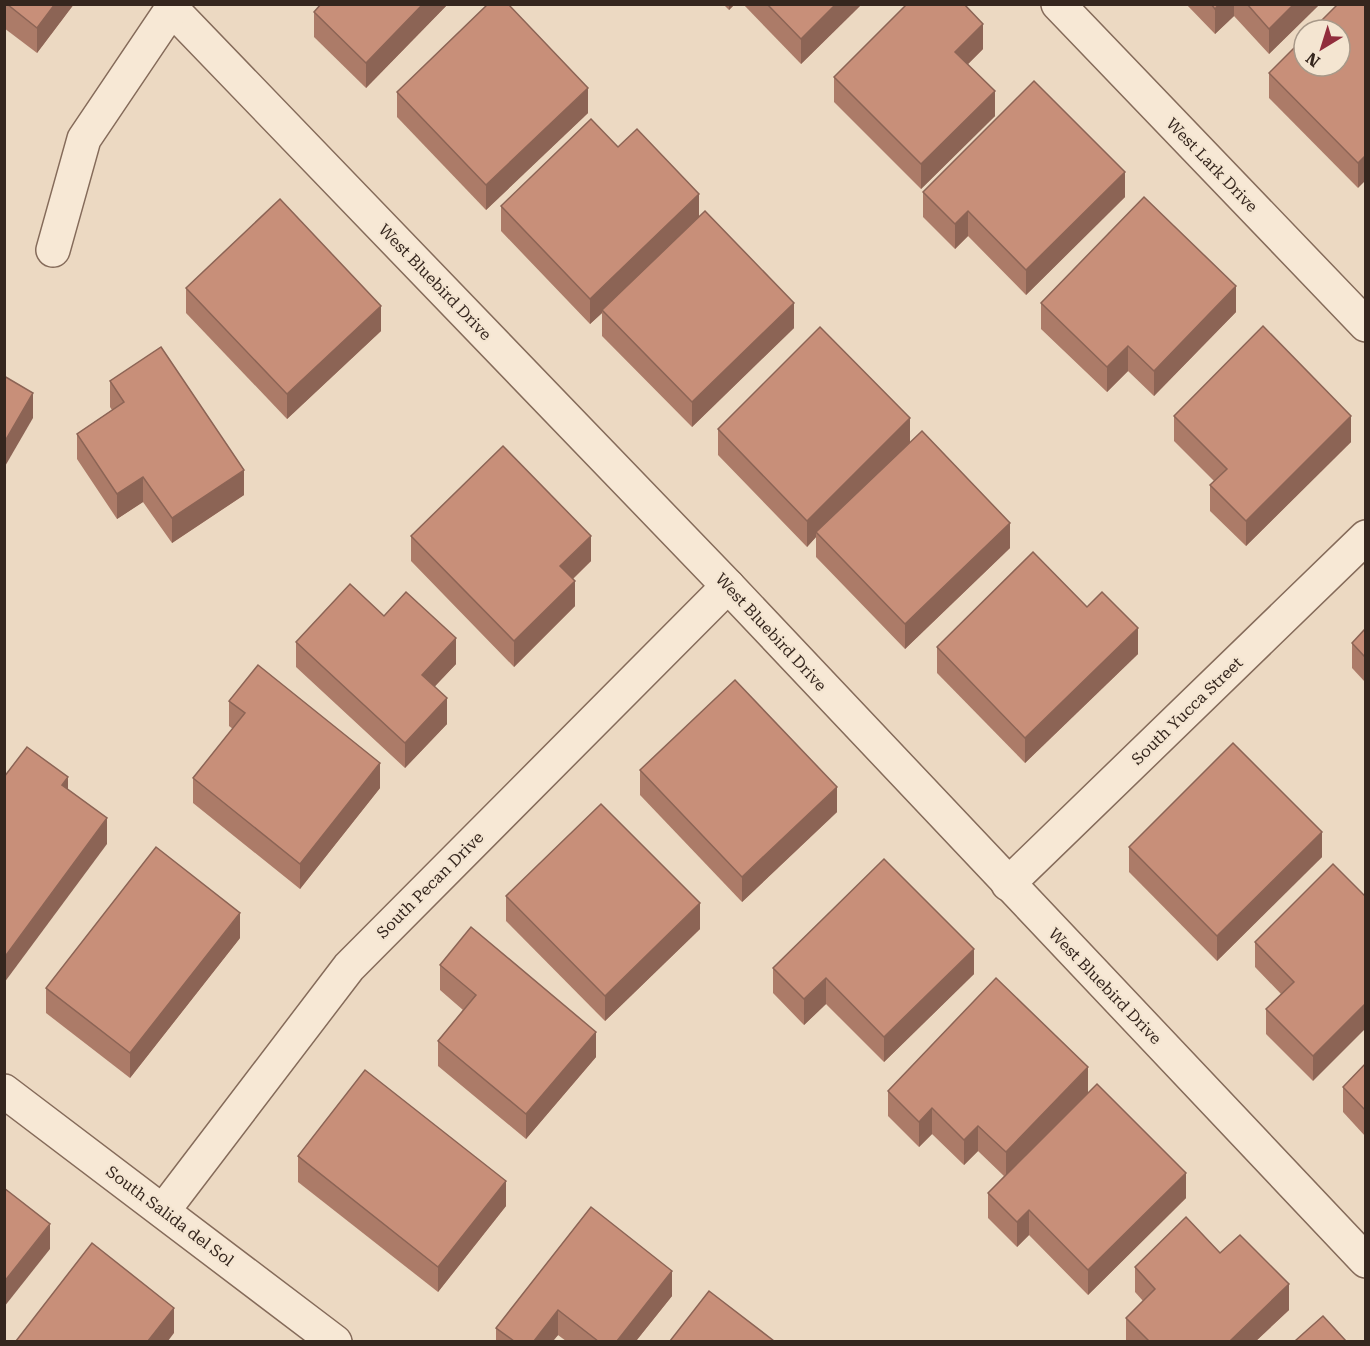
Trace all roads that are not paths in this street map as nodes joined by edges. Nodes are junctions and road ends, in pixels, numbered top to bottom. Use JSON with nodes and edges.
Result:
{"nodes":[{"id":1,"x":1058,"y":4,"type":"edge"},
{"id":2,"x":174,"y":7,"type":"edge"},
{"id":3,"x":53,"y":250,"type":"dead end"},
{"id":4,"x":1365,"y":325,"type":"edge"},
{"id":5,"x":1365,"y":537,"type":"edge"},
{"id":6,"x":728,"y":586,"type":"junction"},
{"id":7,"x":1008,"y":884,"type":"junction"},
{"id":8,"x":4,"y":1090,"type":"edge"},
{"id":9,"x":163,"y":1211,"type":"junction"},
{"id":10,"x":1365,"y":1261,"type":"edge"},
{"id":11,"x":335,"y":1341,"type":"edge"}],
"edges":[{"from":1,"to":4,"type":"street","name":"West Lark Drive"},
{"from":2,"to":3,"type":"street"},
{"from":2,"to":6,"type":"street","name":"West Bluebird Drive"},
{"from":5,"to":7,"type":"street","name":"South Yucca Street"},
{"from":6,"to":7,"type":"street","name":"West Bluebird Drive"},
{"from":6,"to":9,"type":"street","name":"South Pecan Drive"},
{"from":7,"to":10,"type":"street","name":"West Bluebird Drive"},
{"from":8,"to":9,"type":"street","name":"South Salida del Sol"},
{"from":9,"to":11,"type":"street","name":"South Salida del Sol"}]}
